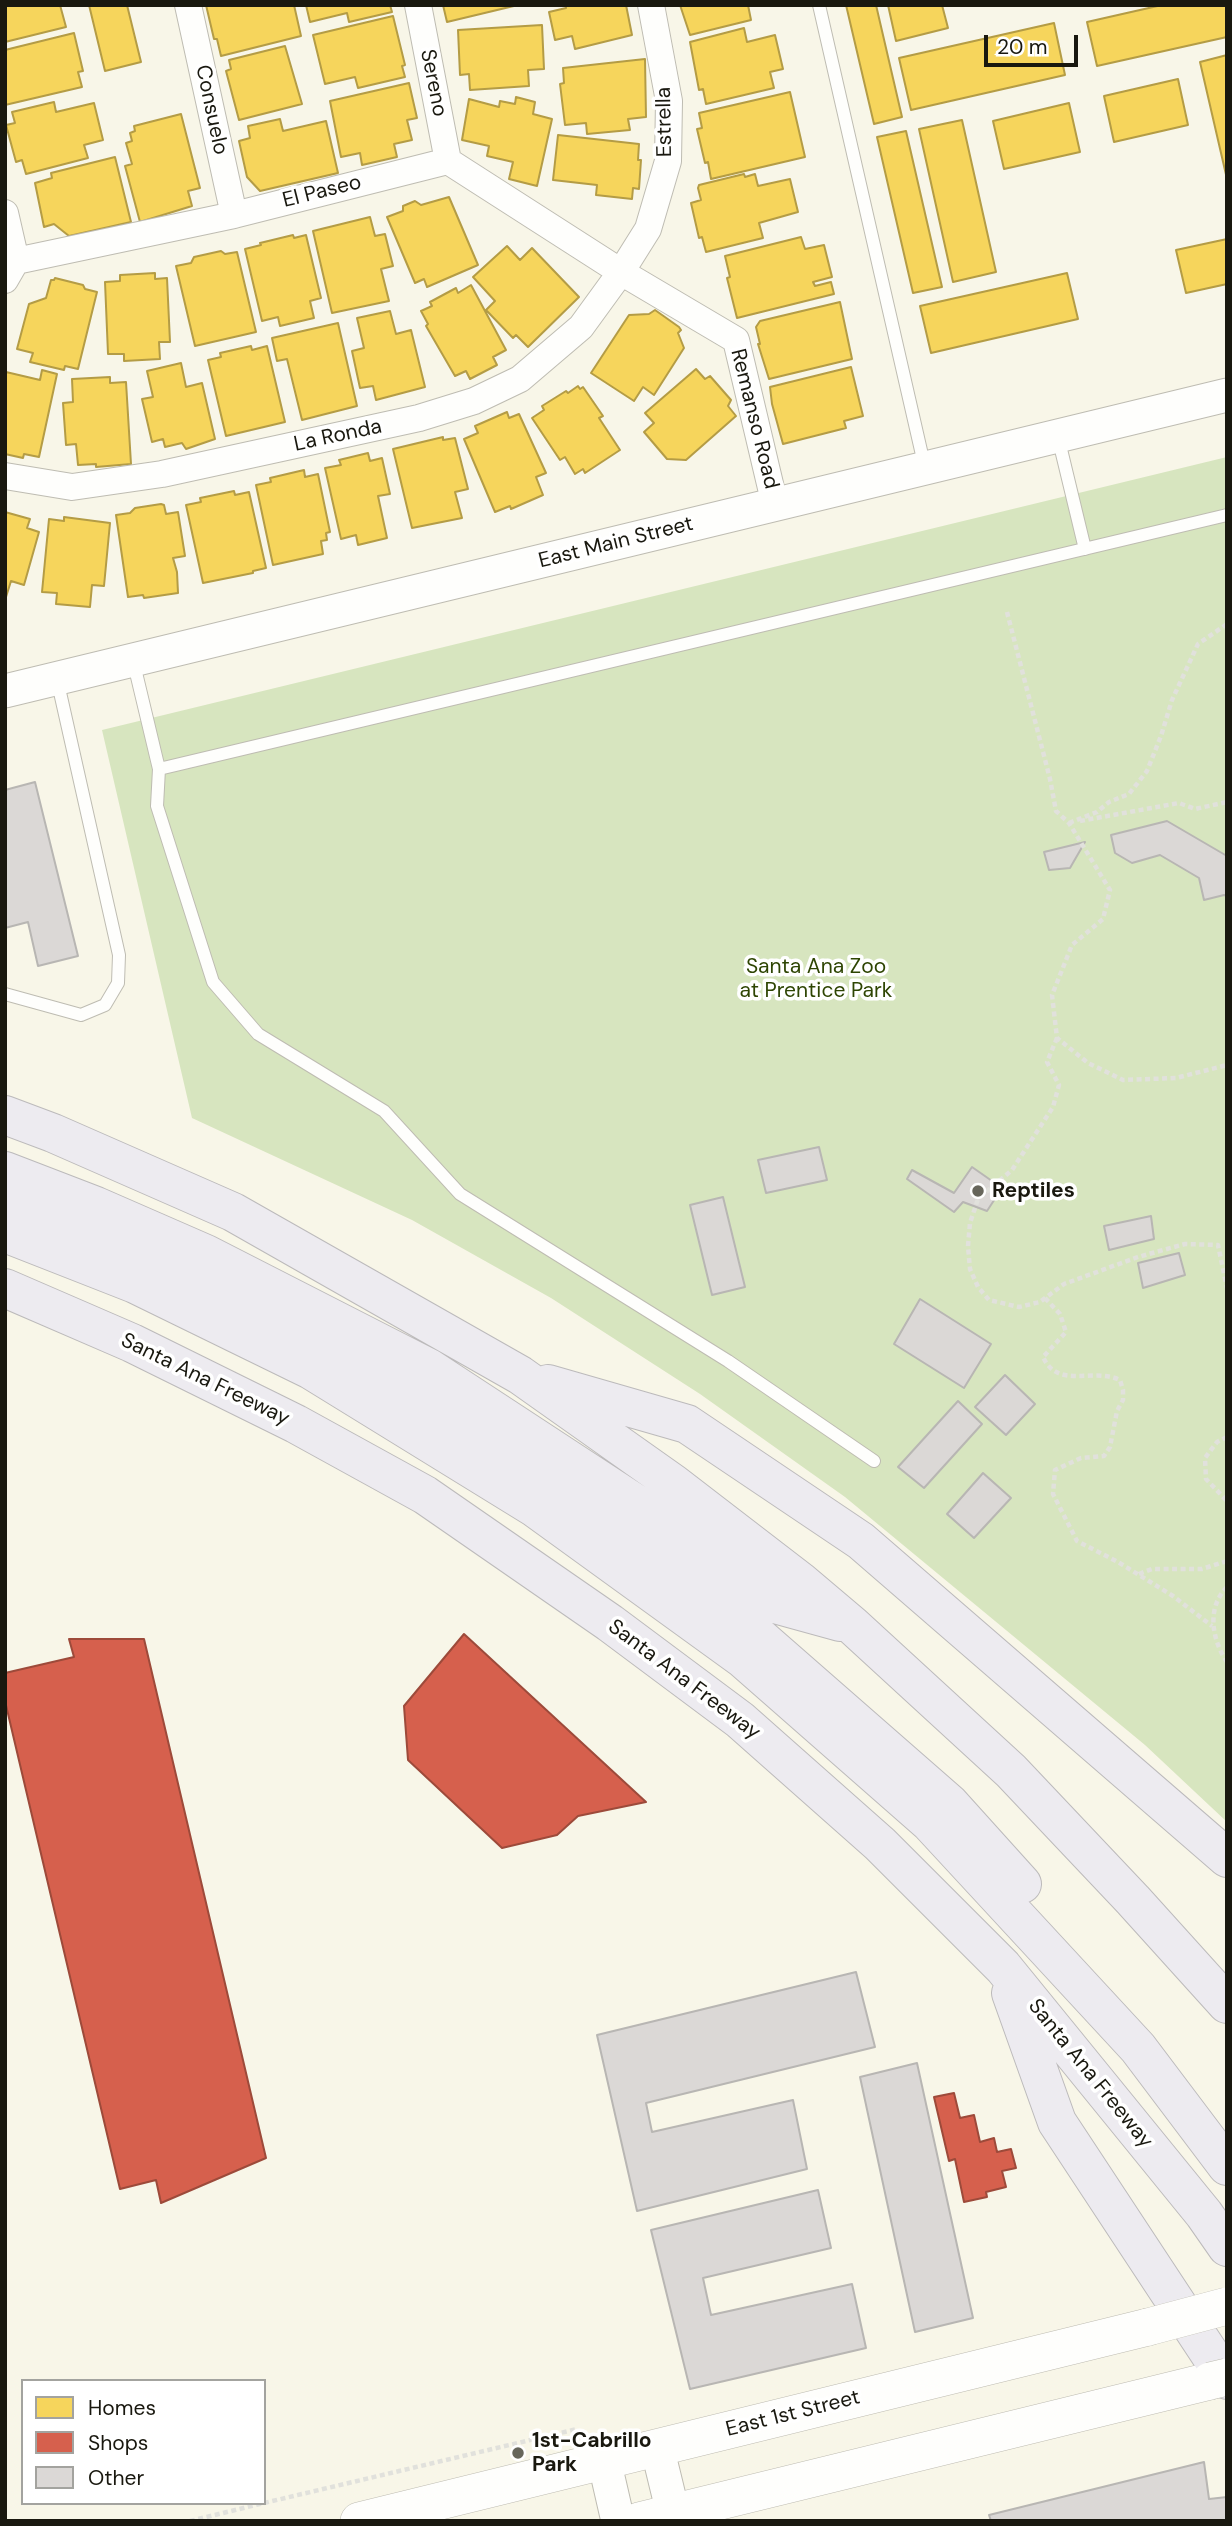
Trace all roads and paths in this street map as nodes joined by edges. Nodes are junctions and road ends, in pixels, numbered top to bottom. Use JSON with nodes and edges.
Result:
{"nodes":[{"id":1,"x":188,"y":5,"type":"edge"},
{"id":2,"x":418,"y":5,"type":"edge"},
{"id":3,"x":651,"y":5,"type":"edge"},
{"id":4,"x":819,"y":5,"type":"edge"},
{"id":5,"x":448,"y":161,"type":"junction"},
{"id":6,"x":5,"y":213,"type":"edge"},
{"id":7,"x":234,"y":215,"type":"junction"},
{"id":8,"x":11,"y":271,"type":"edge"},
{"id":9,"x":621,"y":272,"type":"junction"},
{"id":10,"x":1227,"y":396,"type":"edge"},
{"id":11,"x":1058,"y":436,"type":"junction"},
{"id":12,"x":925,"y":469,"type":"junction"},
{"id":13,"x":5,"y":476,"type":"edge"},
{"id":14,"x":775,"y":505,"type":"junction"},
{"id":15,"x":1227,"y":515,"type":"edge"},
{"id":16,"x":1085,"y":549,"type":"junction"},
{"id":17,"x":1007,"y":612,"type":"dead end"},
{"id":18,"x":1227,"y":624,"type":"edge"},
{"id":19,"x":133,"y":660,"type":"junction"},
{"id":20,"x":57,"y":679,"type":"junction"},
{"id":21,"x":5,"y":691,"type":"edge"},
{"id":22,"x":159,"y":769,"type":"junction"},
{"id":23,"x":1227,"y":802,"type":"edge"},
{"id":24,"x":1069,"y":823,"type":"junction"},
{"id":25,"x":5,"y":995,"type":"edge"},
{"id":26,"x":1058,"y":1038,"type":"junction"},
{"id":27,"x":1227,"y":1065,"type":"edge"},
{"id":28,"x":5,"y":1115,"type":"edge"},
{"id":29,"x":5,"y":1171,"type":"edge"},
{"id":30,"x":5,"y":1201,"type":"edge"},
{"id":31,"x":5,"y":1233,"type":"edge"},
{"id":32,"x":1226,"y":1285,"type":"edge"},
{"id":33,"x":5,"y":1288,"type":"edge"},
{"id":34,"x":1045,"y":1298,"type":"junction"},
{"id":35,"x":520,"y":1375,"type":"junction"},
{"id":36,"x":1227,"y":1437,"type":"edge"},
{"id":37,"x":874,"y":1461,"type":"dead end"},
{"id":38,"x":1227,"y":1501,"type":"edge"},
{"id":39,"x":1227,"y":1561,"type":"edge"},
{"id":40,"x":1138,"y":1575,"type":"junction"},
{"id":41,"x":1227,"y":1587,"type":"edge"},
{"id":42,"x":852,"y":1625,"type":"junction"},
{"id":43,"x":1212,"y":1626,"type":"junction"},
{"id":44,"x":1227,"y":1662,"type":"edge"},
{"id":45,"x":1227,"y":1858,"type":"edge"},
{"id":46,"x":1003,"y":1967,"type":"junction"},
{"id":47,"x":1227,"y":2004,"type":"edge"},
{"id":48,"x":1227,"y":2122,"type":"edge"},
{"id":49,"x":1227,"y":2166,"type":"edge"},
{"id":50,"x":1227,"y":2247,"type":"edge"},
{"id":51,"x":1227,"y":2306,"type":"edge"},
{"id":52,"x":1227,"y":2379,"type":"edge"},
{"id":53,"x":657,"y":2447,"type":"junction"},
{"id":54,"x":604,"y":2460,"type":"junction"},
{"id":55,"x":256,"y":2505,"type":"edge"},
{"id":56,"x":662,"y":2518,"type":"edge"},
{"id":57,"x":190,"y":2521,"type":"edge"},
{"id":58,"x":359,"y":2521,"type":"edge"},
{"id":59,"x":618,"y":2521,"type":"edge"}],
"edges":[{"from":1,"to":7,"type":"street","name":"Consuelo"},
{"from":2,"to":5,"type":"street","name":"Sereno"},
{"from":3,"to":9,"type":"street","name":"Estrella"},
{"from":4,"to":12,"type":"lane"},
{"from":5,"to":7,"type":"street","name":"El Paseo"},
{"from":5,"to":9,"type":"street"},
{"from":6,"to":8,"type":"street"},
{"from":7,"to":8,"type":"street","name":"El Paseo"},
{"from":9,"to":13,"type":"street","name":"La Ronda"},
{"from":9,"to":14,"type":"street","name":"Remanso Road"},
{"from":10,"to":11,"type":"street","name":"East Main Street"},
{"from":11,"to":12,"type":"street","name":"East Main Street"},
{"from":11,"to":16,"type":"lane"},
{"from":12,"to":14,"type":"street","name":"East Main Street"},
{"from":14,"to":19,"type":"street","name":"East Main Street"},
{"from":15,"to":16,"type":"lane"},
{"from":16,"to":22,"type":"lane"},
{"from":17,"to":24,"type":"path"},
{"from":18,"to":24,"type":"path"},
{"from":19,"to":20,"type":"street","name":"East Main Street"},
{"from":19,"to":22,"type":"lane"},
{"from":20,"to":21,"type":"street","name":"East Main Street"},
{"from":20,"to":25,"type":"lane"},
{"from":22,"to":37,"type":"lane"},
{"from":23,"to":24,"type":"path"},
{"from":24,"to":26,"type":"path"},
{"from":26,"to":27,"type":"path"},
{"from":26,"to":34,"type":"path"},
{"from":28,"to":35,"type":"highway"},
{"from":29,"to":42,"type":"highway"},
{"from":30,"to":48,"type":"highway"},
{"from":31,"to":49,"type":"highway"},
{"from":32,"to":34,"type":"path"},
{"from":33,"to":46,"type":"highway","name":"Santa Ana Freeway"},
{"from":34,"to":40,"type":"path"},
{"from":35,"to":42,"type":"highway"},
{"from":35,"to":45,"type":"highway"},
{"from":36,"to":38,"type":"path"},
{"from":39,"to":40,"type":"path"},
{"from":40,"to":43,"type":"path"},
{"from":41,"to":43,"type":"path"},
{"from":42,"to":47,"type":"highway"},
{"from":43,"to":44,"type":"path"},
{"from":46,"to":50,"type":"highway","name":"Santa Ana Freeway"},
{"from":46,"to":52,"type":"highway"},
{"from":51,"to":53,"type":"main road","name":"East 1st Street","bridge":true},
{"from":52,"to":56,"type":"main road","bridge":true},
{"from":53,"to":54,"type":"main road","name":"East 1st Street"},
{"from":53,"to":56,"type":"street"},
{"from":54,"to":58,"type":"main road","name":"East 1st Street"},
{"from":54,"to":59,"type":"street"},
{"from":55,"to":57,"type":"path"}]}
